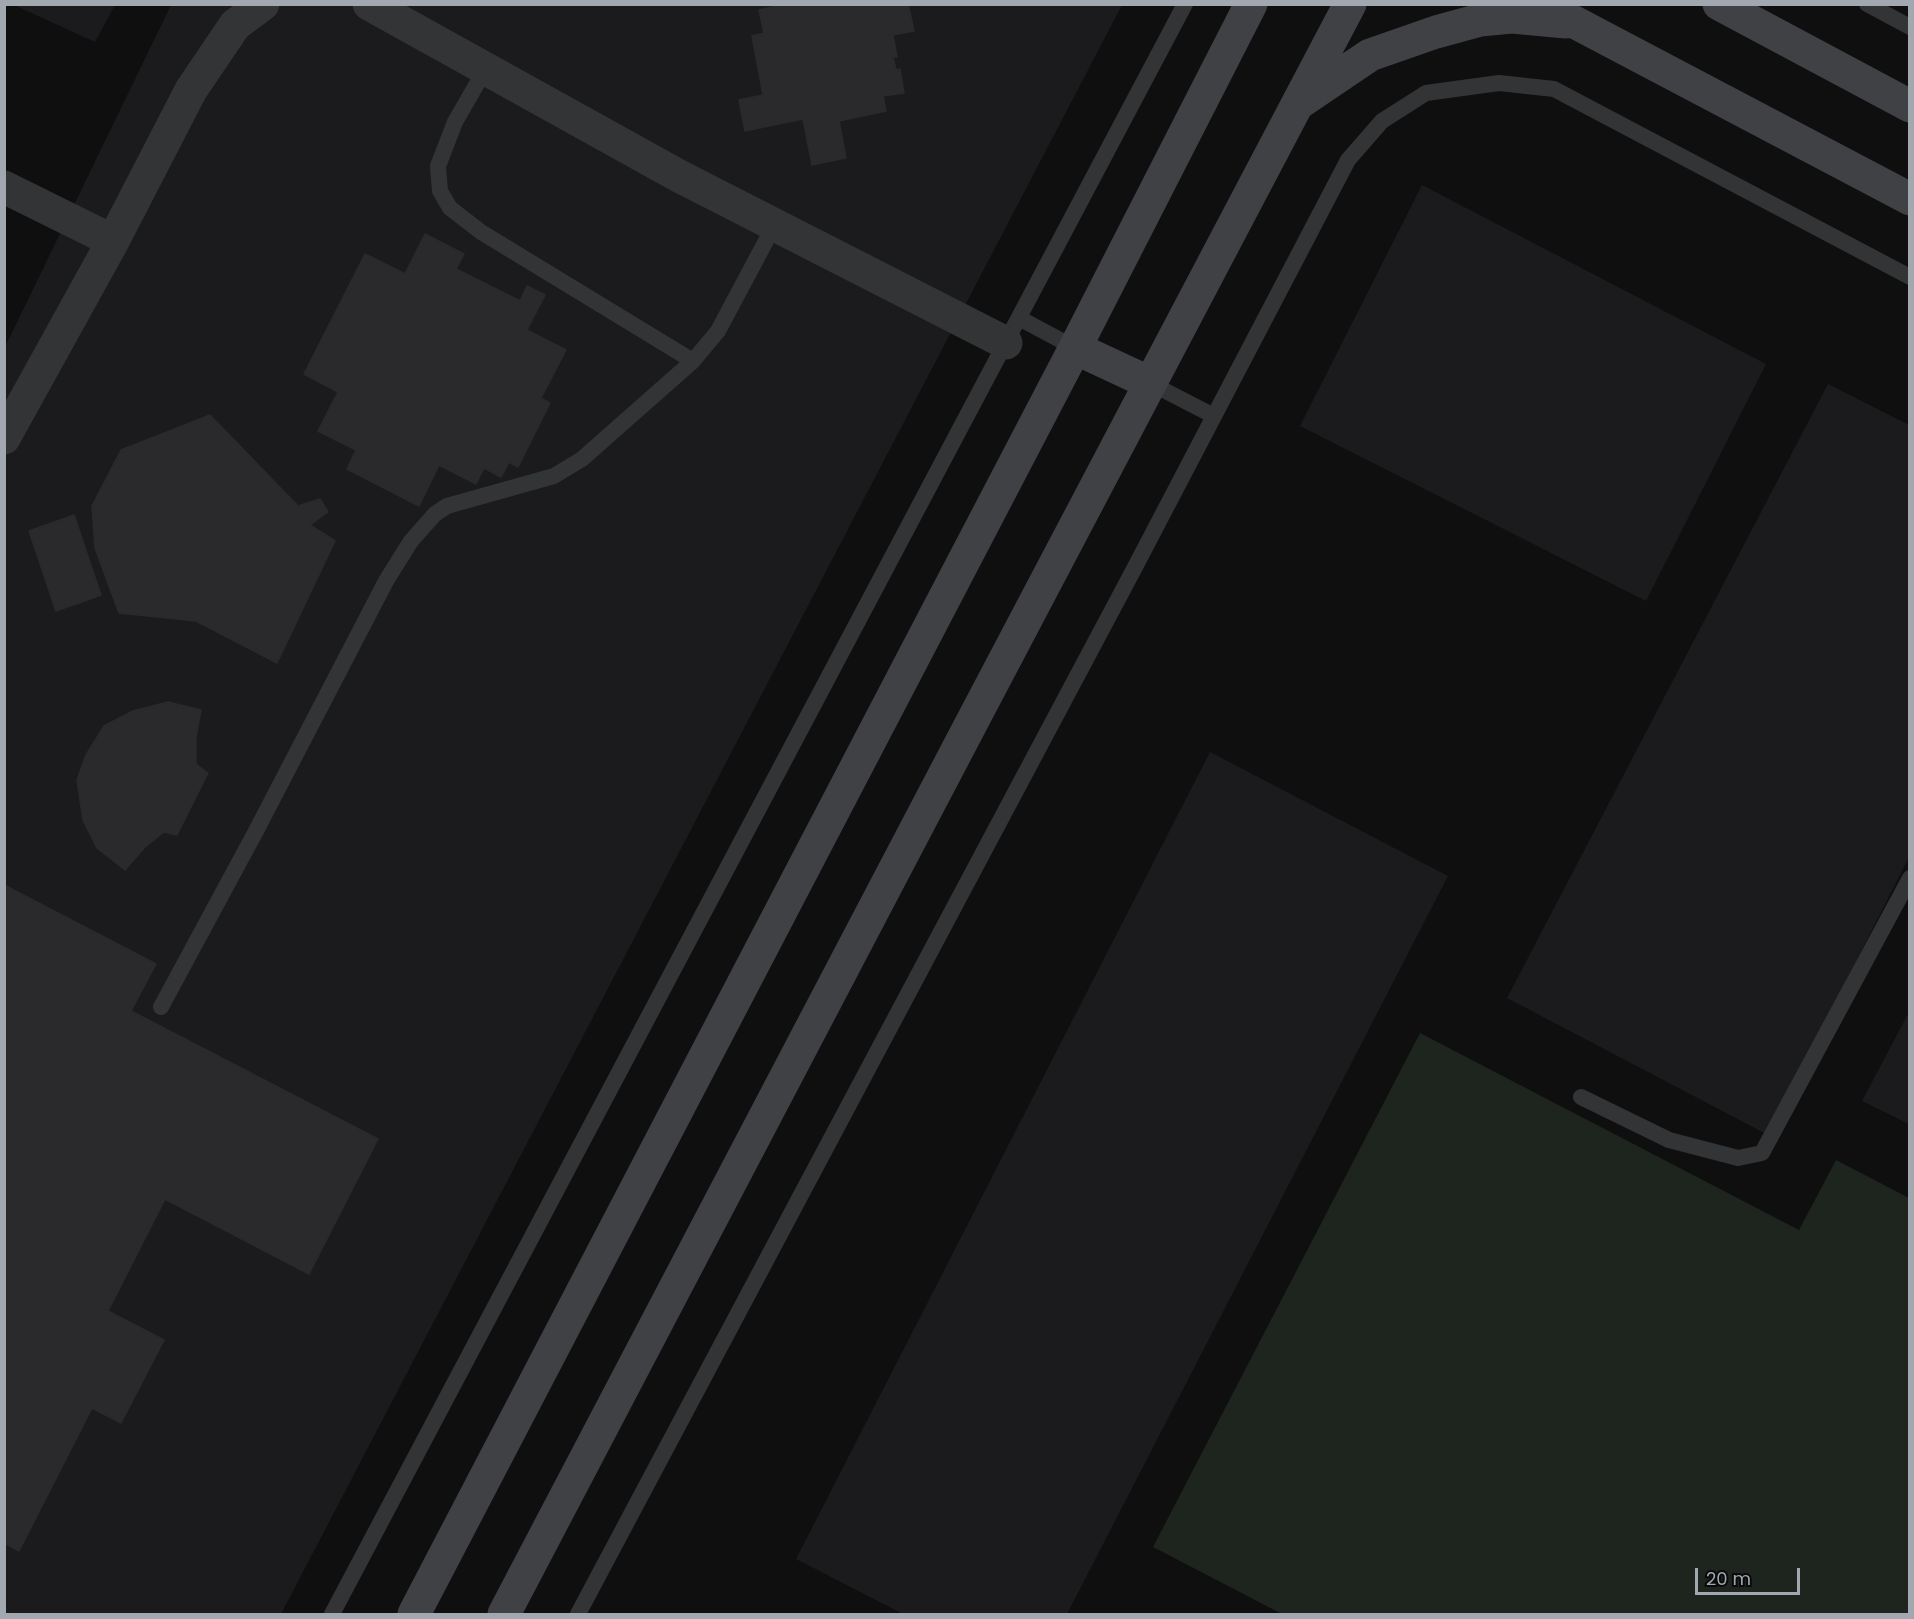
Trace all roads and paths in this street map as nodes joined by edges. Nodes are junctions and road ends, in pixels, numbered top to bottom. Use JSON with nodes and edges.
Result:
{"nodes":[{"id":1,"x":263,"y":4,"type":"edge"},
{"id":2,"x":369,"y":4,"type":"edge"},
{"id":3,"x":1185,"y":4,"type":"edge"},
{"id":4,"x":1236,"y":4,"type":"edge"},
{"id":5,"x":1251,"y":4,"type":"edge"},
{"id":6,"x":1350,"y":4,"type":"edge"},
{"id":7,"x":1540,"y":4,"type":"edge"},
{"id":8,"x":1719,"y":4,"type":"edge"},
{"id":9,"x":1867,"y":4,"type":"edge"},
{"id":10,"x":1577,"y":24,"type":"junction"},
{"id":11,"x":1910,"y":27,"type":"edge"},
{"id":12,"x":1229,"y":47,"type":"junction"},
{"id":13,"x":486,"y":68,"type":"junction"},
{"id":14,"x":1299,"y":103,"type":"junction"},
{"id":15,"x":1910,"y":106,"type":"edge"},
{"id":16,"x":4,"y":188,"type":"edge"},
{"id":17,"x":1910,"y":199,"type":"edge"},
{"id":18,"x":775,"y":224,"type":"junction"},
{"id":19,"x":113,"y":241,"type":"junction"},
{"id":20,"x":1910,"y":277,"type":"edge"},
{"id":21,"x":1012,"y":331,"type":"junction"},
{"id":22,"x":1076,"y":348,"type":"junction"},
{"id":23,"x":693,"y":361,"type":"junction"},
{"id":24,"x":1150,"y":383,"type":"junction"},
{"id":25,"x":1214,"y":416,"type":"junction"},
{"id":26,"x":4,"y":438,"type":"edge"},
{"id":27,"x":1910,"y":879,"type":"edge"},
{"id":28,"x":161,"y":1007,"type":"dead end"},
{"id":29,"x":1581,"y":1097,"type":"dead end"},
{"id":30,"x":332,"y":1614,"type":"edge"},
{"id":31,"x":414,"y":1614,"type":"edge"},
{"id":32,"x":504,"y":1614,"type":"edge"},
{"id":33,"x":578,"y":1614,"type":"edge"}],
"edges":[{"from":1,"to":19,"type":"street"},
{"from":2,"to":13,"type":"street"},
{"from":3,"to":21,"type":"lane"},
{"from":4,"to":12,"type":"main road"},
{"from":5,"to":12,"type":"main road"},
{"from":6,"to":14,"type":"main road"},
{"from":7,"to":10,"type":"main road"},
{"from":8,"to":15,"type":"main road"},
{"from":9,"to":11,"type":"lane"},
{"from":10,"to":14,"type":"main road"},
{"from":10,"to":17,"type":"main road"},
{"from":12,"to":22,"type":"main road"},
{"from":13,"to":18,"type":"street"},
{"from":13,"to":23,"type":"lane"},
{"from":14,"to":24,"type":"main road"},
{"from":16,"to":19,"type":"street"},
{"from":18,"to":21,"type":"street"},
{"from":18,"to":23,"type":"lane"},
{"from":19,"to":26,"type":"street"},
{"from":20,"to":25,"type":"lane"},
{"from":21,"to":22,"type":"lane"},
{"from":21,"to":30,"type":"lane"},
{"from":22,"to":24,"type":"main road"},
{"from":22,"to":31,"type":"main road"},
{"from":23,"to":28,"type":"lane"},
{"from":24,"to":25,"type":"lane"},
{"from":24,"to":32,"type":"main road"},
{"from":25,"to":33,"type":"lane"},
{"from":27,"to":29,"type":"lane"}]}
